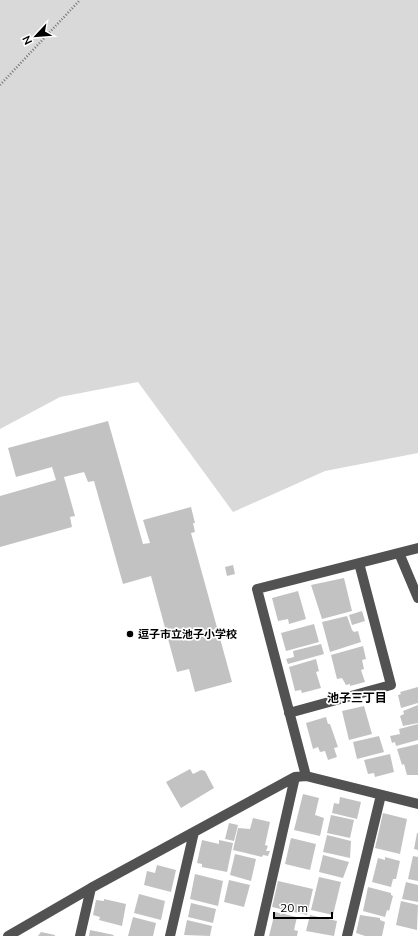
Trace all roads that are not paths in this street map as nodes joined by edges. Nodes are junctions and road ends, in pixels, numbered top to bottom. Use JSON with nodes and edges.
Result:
{"nodes":[{"id":1,"x":418,"y":548,"type":"edge"},
{"id":2,"x":399,"y":553,"type":"junction"},
{"id":3,"x":359,"y":563,"type":"junction"},
{"id":4,"x":418,"y":598,"type":"edge"},
{"id":5,"x":289,"y":713,"type":"junction"},
{"id":6,"x":306,"y":776,"type":"junction"},
{"id":7,"x":295,"y":778,"type":"junction"},
{"id":8,"x":381,"y":795,"type":"junction"},
{"id":9,"x":418,"y":804,"type":"edge"},
{"id":10,"x":194,"y":832,"type":"junction"},
{"id":11,"x":91,"y":888,"type":"junction"},
{"id":12,"x":8,"y":936,"type":"edge"},
{"id":13,"x":80,"y":936,"type":"edge"},
{"id":14,"x":170,"y":936,"type":"edge"},
{"id":15,"x":259,"y":936,"type":"edge"},
{"id":16,"x":347,"y":936,"type":"edge"}],
"edges":[{"from":1,"to":2,"type":"street"},
{"from":2,"to":3,"type":"street"},
{"from":2,"to":4,"type":"street"},
{"from":3,"to":5,"type":"street"},
{"from":3,"to":5,"type":"street"},
{"from":5,"to":6,"type":"street"},
{"from":6,"to":7,"type":"street"},
{"from":6,"to":8,"type":"street"},
{"from":7,"to":10,"type":"street"},
{"from":7,"to":15,"type":"street"},
{"from":8,"to":9,"type":"street"},
{"from":8,"to":16,"type":"street"},
{"from":10,"to":11,"type":"street"},
{"from":10,"to":14,"type":"street"},
{"from":11,"to":12,"type":"street"},
{"from":11,"to":13,"type":"street"}]}
